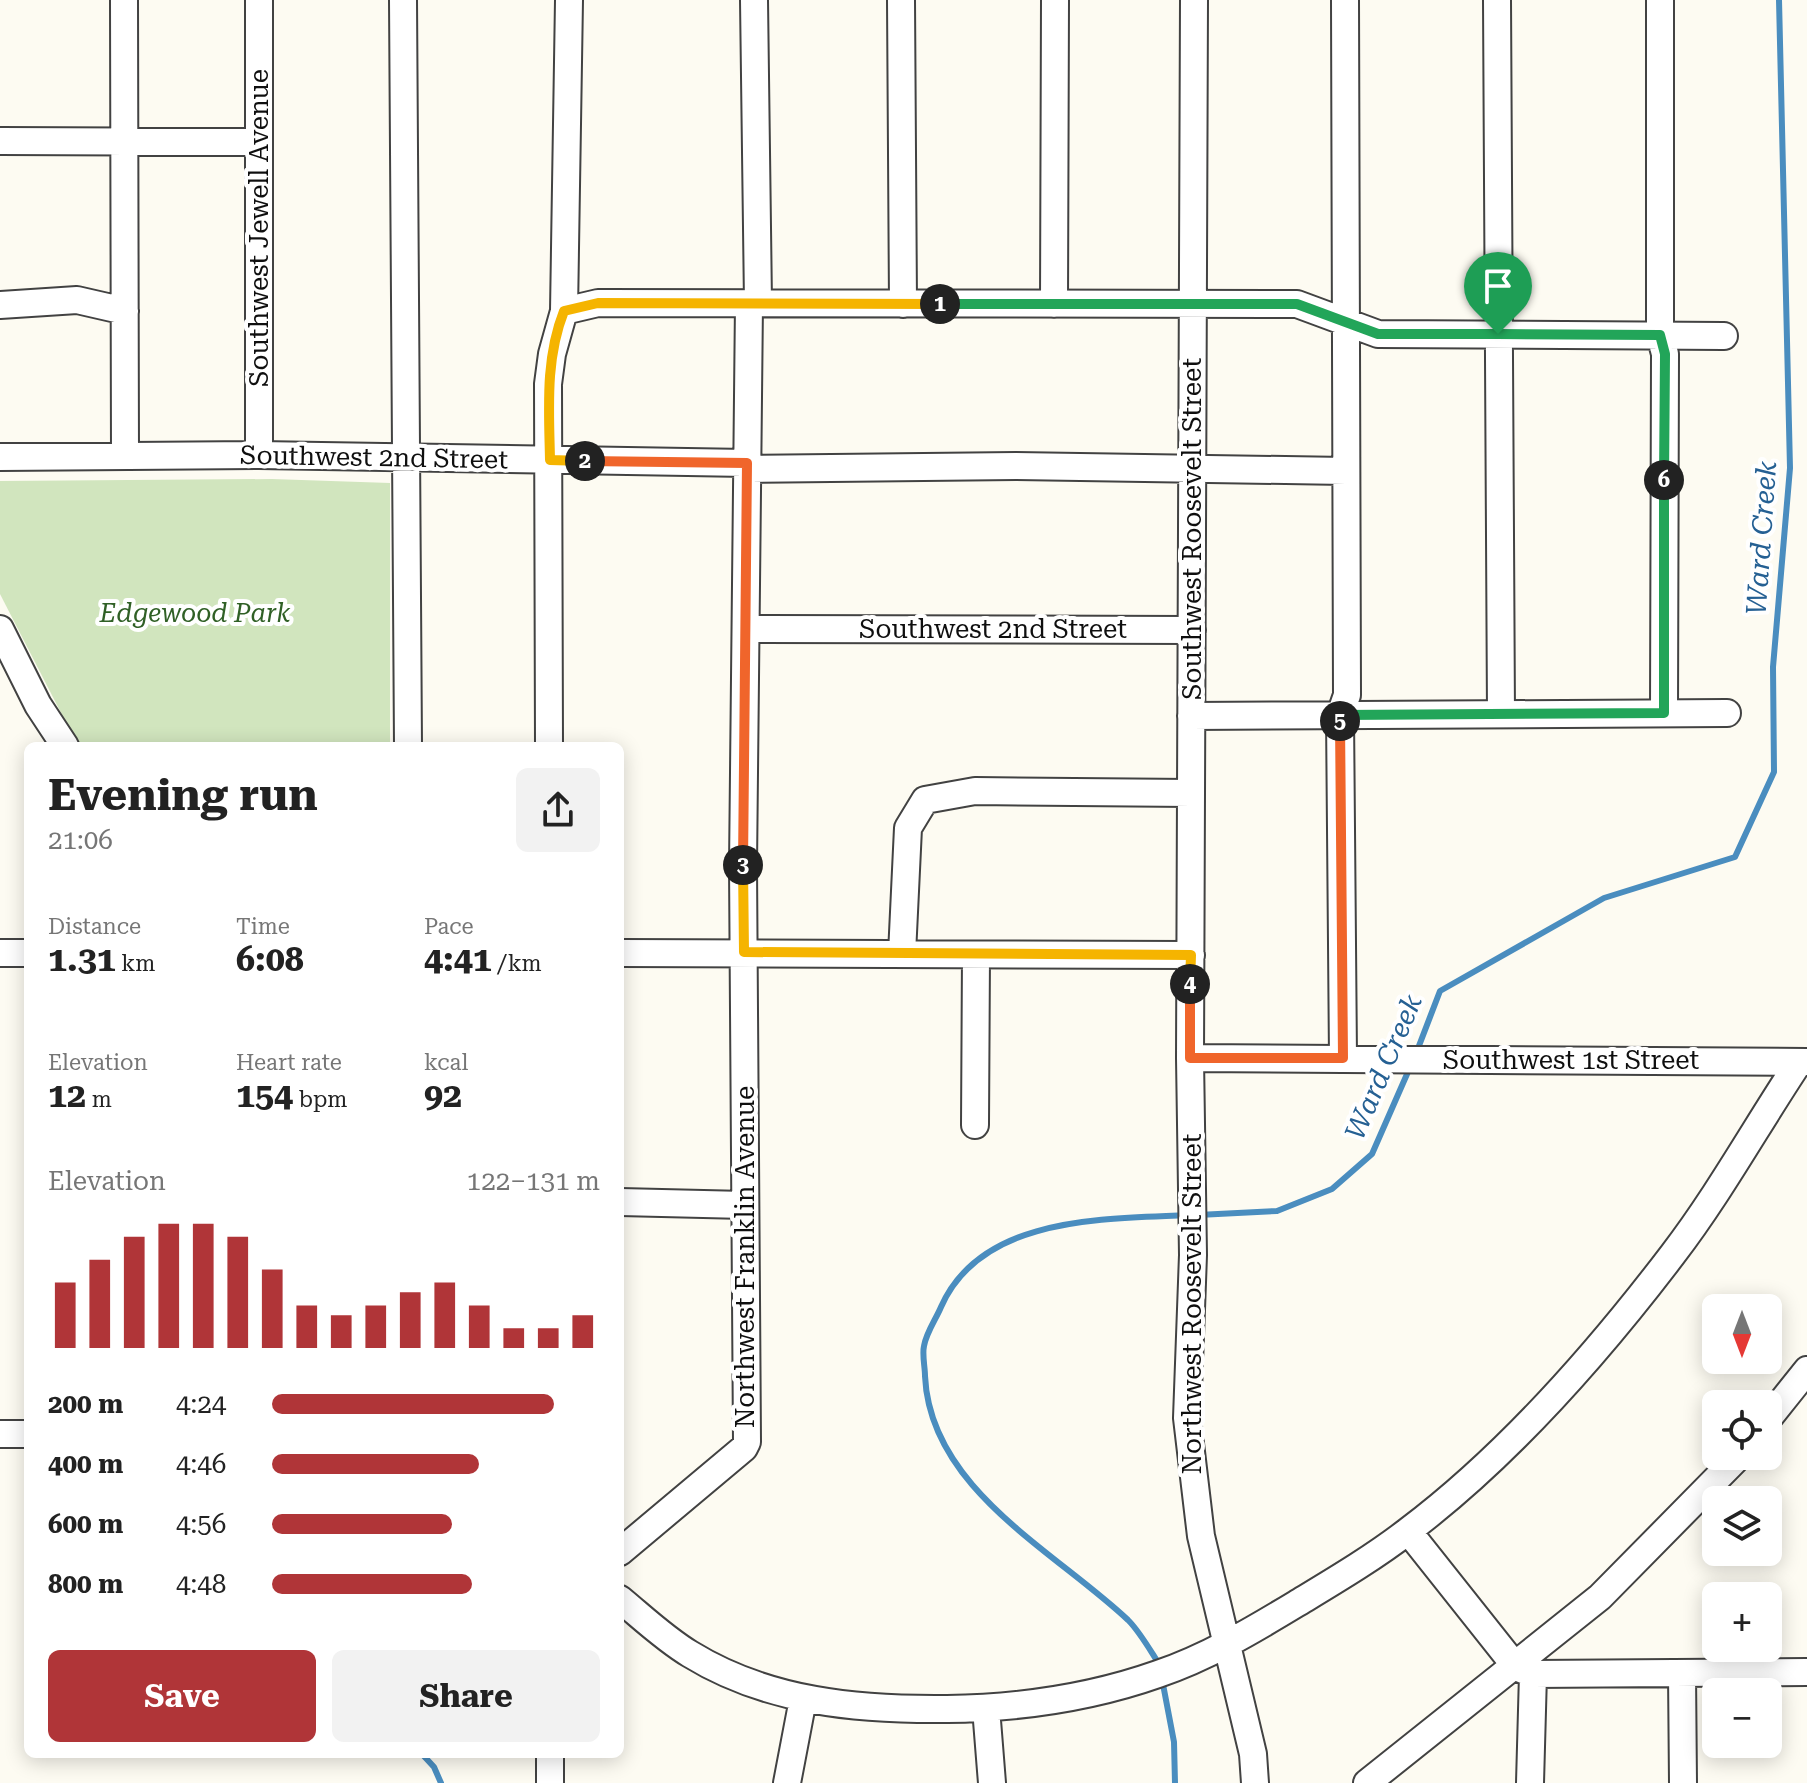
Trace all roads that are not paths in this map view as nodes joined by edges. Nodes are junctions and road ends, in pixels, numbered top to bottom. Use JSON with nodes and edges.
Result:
{"nodes":[{"id":1,"x":124,"y":0,"type":"edge"},
{"id":2,"x":259,"y":0,"type":"edge"},
{"id":3,"x":403,"y":0,"type":"edge"},
{"id":4,"x":569,"y":0,"type":"edge"},
{"id":5,"x":754,"y":0,"type":"edge"},
{"id":6,"x":901,"y":0,"type":"edge"},
{"id":7,"x":1055,"y":0,"type":"edge"},
{"id":8,"x":1194,"y":0,"type":"edge"},
{"id":9,"x":1345,"y":0,"type":"edge"},
{"id":10,"x":1497,"y":0,"type":"edge"},
{"id":11,"x":1660,"y":0,"type":"edge"},
{"id":12,"x":0,"y":141,"type":"edge"},
{"id":13,"x":125,"y":142,"type":"junction"},
{"id":14,"x":259,"y":142,"type":"junction"},
{"id":15,"x":753,"y":303,"type":"junction"},
{"id":16,"x":903,"y":304,"type":"junction"},
{"id":17,"x":1054,"y":304,"type":"junction"},
{"id":18,"x":1193,"y":304,"type":"junction"},
{"id":19,"x":0,"y":305,"type":"edge"},
{"id":20,"x":125,"y":311,"type":"junction"},
{"id":21,"x":564,"y":311,"type":"junction"},
{"id":22,"x":1346,"y":324,"type":"junction"},
{"id":23,"x":1498,"y":334,"type":"junction"},
{"id":24,"x":1660,"y":335,"type":"junction"},
{"id":25,"x":1724,"y":336,"type":"dead end"},
{"id":26,"x":259,"y":455,"type":"junction"},
{"id":27,"x":125,"y":456,"type":"junction"},
{"id":28,"x":0,"y":457,"type":"edge"},
{"id":29,"x":407,"y":458,"type":"junction"},
{"id":30,"x":550,"y":460,"type":"junction"},
{"id":31,"x":747,"y":466,"type":"junction"},
{"id":32,"x":1192,"y":471,"type":"junction"},
{"id":33,"x":1346,"y":471,"type":"junction"},
{"id":34,"x":0,"y":629,"type":"edge"},
{"id":35,"x":746,"y":629,"type":"junction"},
{"id":36,"x":1192,"y":630,"type":"junction"},
{"id":37,"x":38,"y":705,"type":"junction"},
{"id":38,"x":1344,"y":705,"type":"junction"},
{"id":39,"x":1664,"y":713,"type":"junction"},
{"id":40,"x":1727,"y":713,"type":"dead end"},
{"id":41,"x":1501,"y":714,"type":"junction"},
{"id":42,"x":1191,"y":716,"type":"junction"},
{"id":43,"x":38,"y":742,"type":"edge"},
{"id":44,"x":62,"y":742,"type":"edge"},
{"id":45,"x":408,"y":742,"type":"edge"},
{"id":46,"x":549,"y":742,"type":"edge"},
{"id":47,"x":1191,"y":793,"type":"junction"},
{"id":48,"x":744,"y":952,"type":"junction"},
{"id":49,"x":0,"y":953,"type":"edge"},
{"id":50,"x":24,"y":953,"type":"edge"},
{"id":51,"x":624,"y":953,"type":"edge"},
{"id":52,"x":902,"y":954,"type":"junction"},
{"id":53,"x":976,"y":955,"type":"junction"},
{"id":54,"x":1191,"y":955,"type":"junction"},
{"id":55,"x":1190,"y":1058,"type":"junction"},
{"id":56,"x":1343,"y":1058,"type":"junction"},
{"id":57,"x":1803,"y":1062,"type":"edge"},
{"id":58,"x":975,"y":1125,"type":"dead end"},
{"id":59,"x":624,"y":1202,"type":"edge"},
{"id":60,"x":745,"y":1205,"type":"junction"},
{"id":61,"x":1807,"y":1370,"type":"edge"},
{"id":62,"x":1782,"y":1401,"type":"edge"},
{"id":63,"x":0,"y":1434,"type":"edge"},
{"id":64,"x":24,"y":1434,"type":"edge"},
{"id":65,"x":1725,"y":1470,"type":"edge"},
{"id":66,"x":1408,"y":1531,"type":"junction"},
{"id":67,"x":624,"y":1549,"type":"edge"},
{"id":68,"x":624,"y":1602,"type":"edge"},
{"id":69,"x":1225,"y":1643,"type":"junction"},
{"id":70,"x":1524,"y":1670,"type":"junction"},
{"id":71,"x":1807,"y":1672,"type":"edge"},
{"id":72,"x":1682,"y":1673,"type":"junction"},
{"id":73,"x":803,"y":1699,"type":"junction"},
{"id":74,"x":986,"y":1708,"type":"junction"},
{"id":75,"x":550,"y":1758,"type":"edge"},
{"id":76,"x":1371,"y":1782,"type":"edge"},
{"id":77,"x":550,"y":1783,"type":"edge"},
{"id":78,"x":787,"y":1783,"type":"edge"},
{"id":79,"x":992,"y":1783,"type":"edge"},
{"id":80,"x":1255,"y":1783,"type":"edge"},
{"id":81,"x":1530,"y":1783,"type":"edge"},
{"id":82,"x":1683,"y":1783,"type":"edge"}],
"edges":[{"from":1,"to":13,"type":"street"},
{"from":2,"to":14,"type":"street","name":"Southwest Jewell Avenue"},
{"from":3,"to":29,"type":"street"},
{"from":4,"to":21,"type":"street"},
{"from":5,"to":15,"type":"street","name":"Northwest Franklin Avenue"},
{"from":6,"to":16,"type":"street"},
{"from":7,"to":17,"type":"street"},
{"from":8,"to":18,"type":"street","name":"Southwest Roosevelt Street"},
{"from":9,"to":22,"type":"street"},
{"from":10,"to":23,"type":"street"},
{"from":11,"to":24,"type":"street"},
{"from":12,"to":13,"type":"street"},
{"from":13,"to":14,"type":"street"},
{"from":13,"to":20,"type":"street"},
{"from":14,"to":26,"type":"street","name":"Southwest Jewell Avenue"},
{"from":15,"to":16,"type":"street"},
{"from":15,"to":21,"type":"street"},
{"from":15,"to":31,"type":"street","name":"Northwest Franklin Avenue"},
{"from":16,"to":17,"type":"street"},
{"from":17,"to":18,"type":"street"},
{"from":18,"to":22,"type":"street"},
{"from":18,"to":32,"type":"street","name":"Southwest Roosevelt Street"},
{"from":19,"to":20,"type":"street"},
{"from":20,"to":27,"type":"street"},
{"from":21,"to":30,"type":"street"},
{"from":22,"to":23,"type":"street"},
{"from":22,"to":33,"type":"street"},
{"from":23,"to":24,"type":"street"},
{"from":23,"to":41,"type":"street"},
{"from":24,"to":25,"type":"street"},
{"from":24,"to":39,"type":"street"},
{"from":26,"to":27,"type":"street","name":"Southwest 2nd Street"},
{"from":26,"to":29,"type":"street","name":"Southwest 2nd Street"},
{"from":27,"to":28,"type":"street","name":"Southwest 2nd Street"},
{"from":29,"to":30,"type":"street","name":"Southwest 2nd Street"},
{"from":29,"to":45,"type":"street"},
{"from":30,"to":31,"type":"street","name":"Southwest 2nd Street"},
{"from":30,"to":46,"type":"street"},
{"from":31,"to":32,"type":"street","name":"Southwest 2nd Street"},
{"from":31,"to":35,"type":"street","name":"Northwest Franklin Avenue"},
{"from":32,"to":33,"type":"street","name":"Southwest 2nd Street"},
{"from":32,"to":36,"type":"street","name":"Southwest Roosevelt Street"},
{"from":33,"to":38,"type":"street"},
{"from":34,"to":37,"type":"street"},
{"from":35,"to":36,"type":"street","name":"Southwest 2nd Street"},
{"from":35,"to":48,"type":"street","name":"Northwest Franklin Avenue"},
{"from":36,"to":42,"type":"street","name":"Southwest Roosevelt Street"},
{"from":37,"to":43,"type":"street"},
{"from":37,"to":44,"type":"street"},
{"from":38,"to":41,"type":"street"},
{"from":38,"to":42,"type":"street"},
{"from":38,"to":56,"type":"street"},
{"from":39,"to":40,"type":"street"},
{"from":39,"to":41,"type":"street"},
{"from":42,"to":47,"type":"street","name":"Southwest Roosevelt Street"},
{"from":47,"to":52,"type":"street"},
{"from":47,"to":54,"type":"street","name":"Southwest Roosevelt Street"},
{"from":48,"to":51,"type":"street"},
{"from":48,"to":52,"type":"street"},
{"from":48,"to":60,"type":"street","name":"Northwest Franklin Avenue"},
{"from":49,"to":50,"type":"street"},
{"from":52,"to":53,"type":"street"},
{"from":53,"to":54,"type":"street"},
{"from":53,"to":58,"type":"street"},
{"from":54,"to":55,"type":"street","name":"Southwest Roosevelt Street"},
{"from":55,"to":56,"type":"street","name":"Southwest 1st Street"},
{"from":55,"to":69,"type":"street","name":"Northwest Roosevelt Street"},
{"from":56,"to":57,"type":"street","name":"Southwest 1st Street"},
{"from":57,"to":66,"type":"street"},
{"from":59,"to":60,"type":"street"},
{"from":60,"to":67,"type":"street","name":"Northwest Franklin Avenue"},
{"from":61,"to":62,"type":"street"},
{"from":63,"to":64,"type":"street"},
{"from":65,"to":70,"type":"street"},
{"from":66,"to":69,"type":"street"},
{"from":66,"to":70,"type":"street"},
{"from":68,"to":73,"type":"street"},
{"from":69,"to":74,"type":"street"},
{"from":69,"to":80,"type":"street","name":"Northwest Roosevelt Street"},
{"from":70,"to":72,"type":"street"},
{"from":70,"to":76,"type":"street"},
{"from":70,"to":81,"type":"street"},
{"from":71,"to":72,"type":"street"},
{"from":72,"to":82,"type":"street"},
{"from":73,"to":74,"type":"street"},
{"from":73,"to":78,"type":"street"},
{"from":74,"to":79,"type":"street"},
{"from":75,"to":77,"type":"street"}]}
